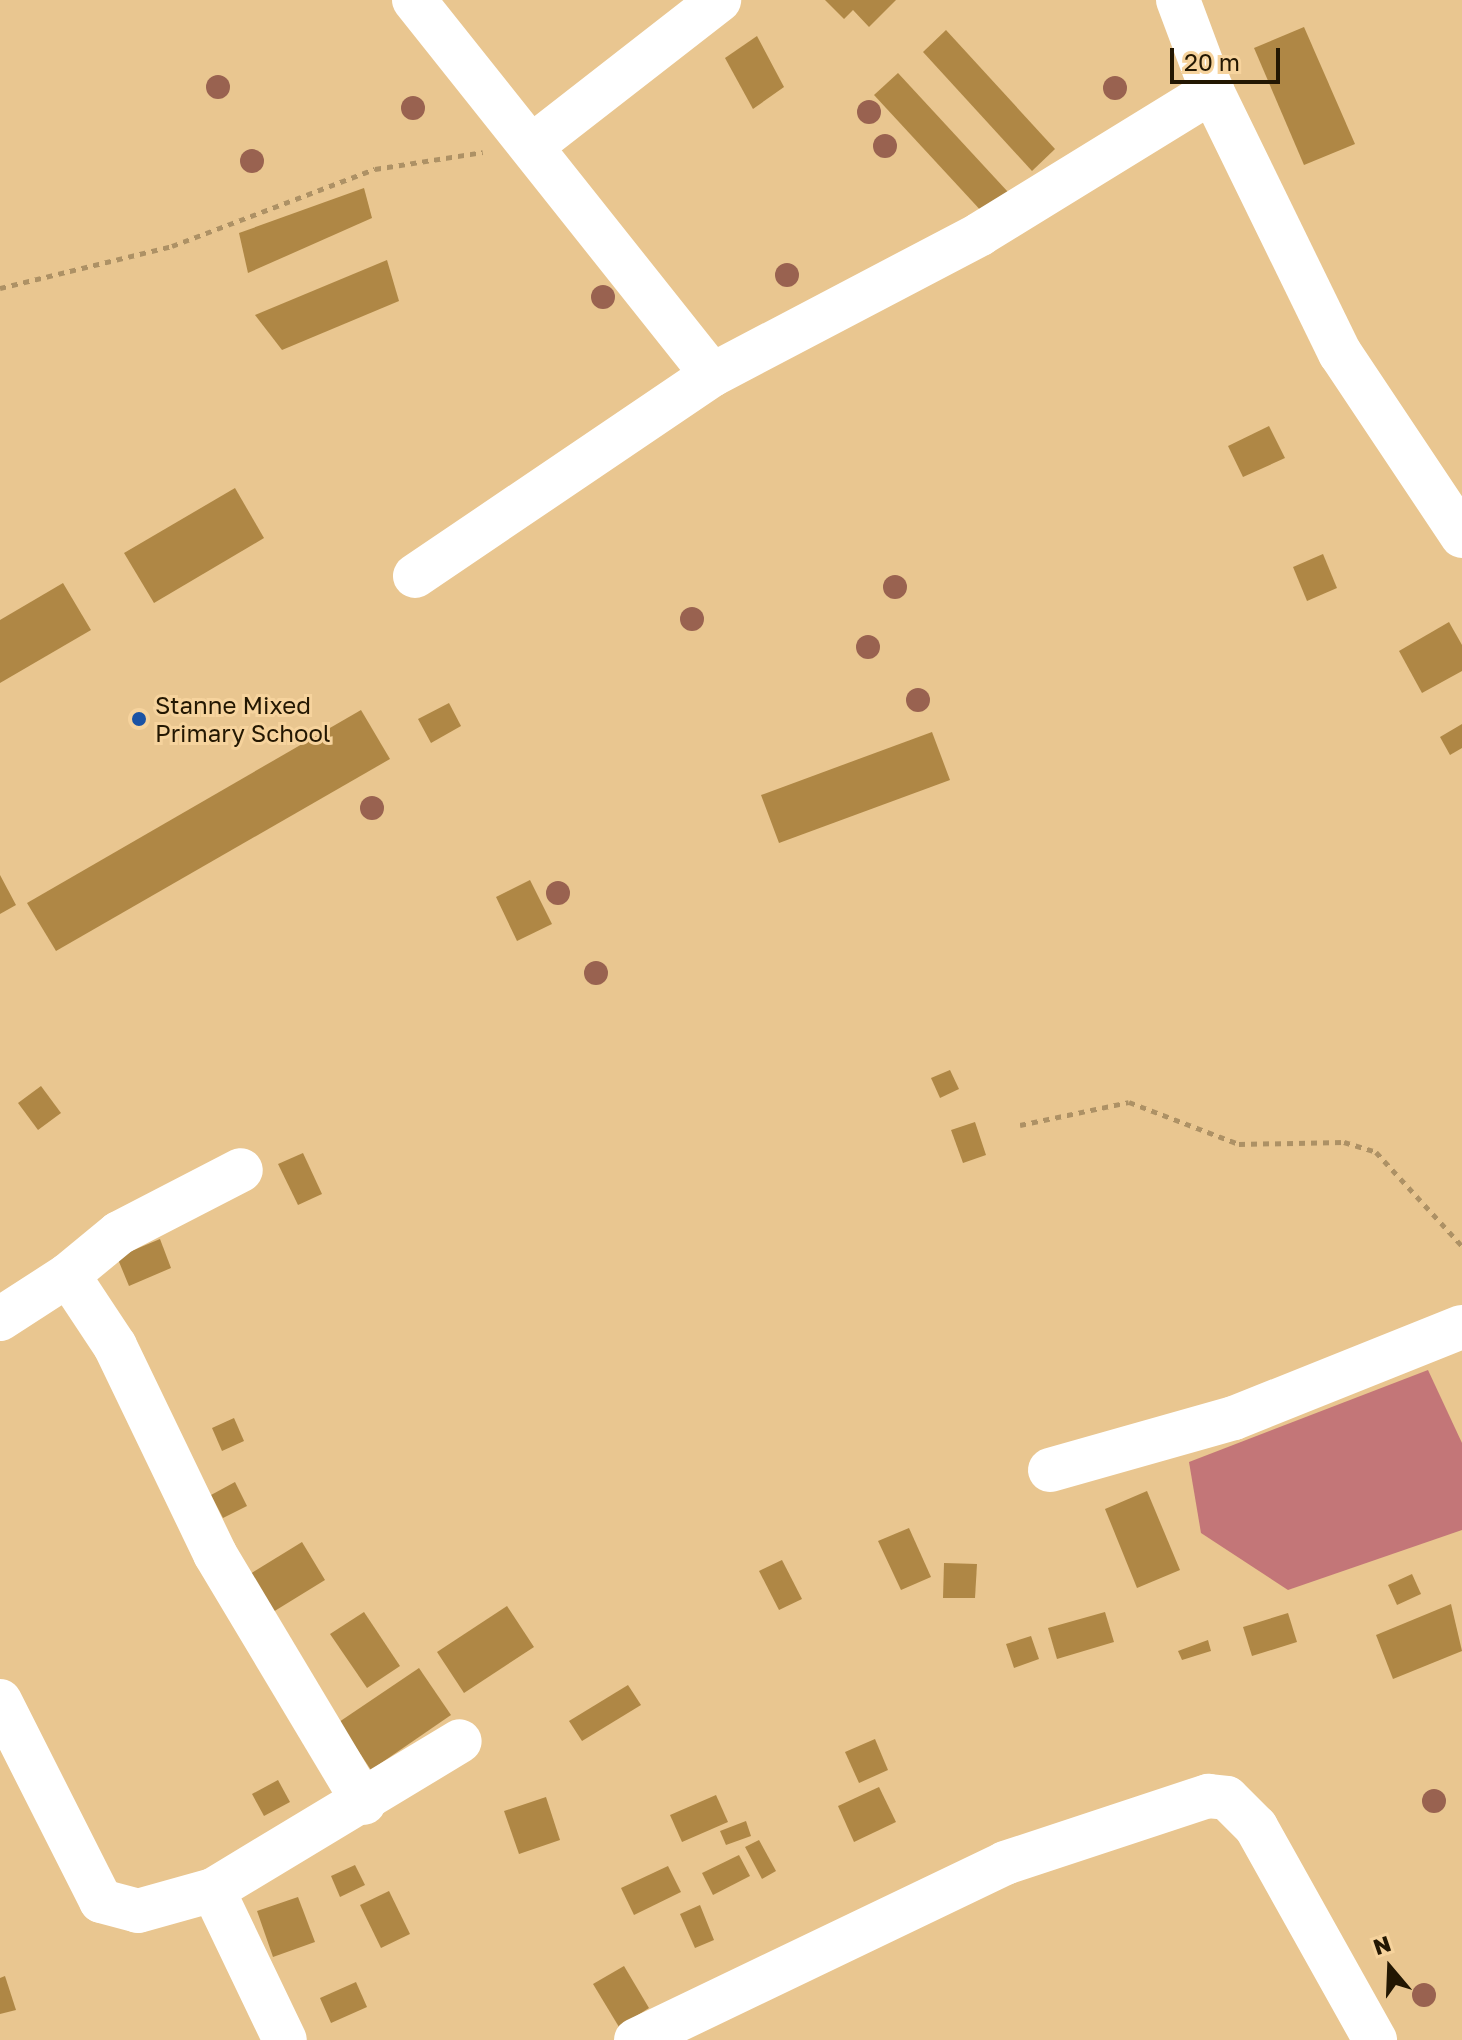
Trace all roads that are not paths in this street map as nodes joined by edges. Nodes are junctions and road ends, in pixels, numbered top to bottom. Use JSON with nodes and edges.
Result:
{"nodes":[{"id":1,"x":414,"y":0,"type":"edge"},
{"id":2,"x":719,"y":0,"type":"edge"},
{"id":3,"x":1178,"y":0,"type":"edge"},
{"id":4,"x":1212,"y":91,"type":"junction"},
{"id":5,"x":533,"y":145,"type":"junction"},
{"id":6,"x":712,"y":375,"type":"junction"},
{"id":7,"x":1462,"y":536,"type":"edge"},
{"id":8,"x":415,"y":576,"type":"dead end"},
{"id":9,"x":241,"y":1170,"type":"dead end"},
{"id":10,"x":68,"y":1275,"type":"junction"},
{"id":11,"x":0,"y":1319,"type":"edge"},
{"id":12,"x":1462,"y":1327,"type":"edge"},
{"id":13,"x":1050,"y":1470,"type":"dead end"},
{"id":14,"x":0,"y":1701,"type":"edge"},
{"id":15,"x":460,"y":1741,"type":"dead end"},
{"id":16,"x":364,"y":1803,"type":"junction"},
{"id":17,"x":213,"y":1890,"type":"junction"},
{"id":18,"x":285,"y":2040,"type":"edge"},
{"id":19,"x":636,"y":2040,"type":"edge"},
{"id":20,"x":1375,"y":2040,"type":"edge"}],
"edges":[{"from":1,"to":5,"type":"street"},
{"from":2,"to":5,"type":"street"},
{"from":3,"to":4,"type":"street"},
{"from":4,"to":6,"type":"street"},
{"from":4,"to":7,"type":"street"},
{"from":5,"to":6,"type":"street"},
{"from":6,"to":8,"type":"street"},
{"from":9,"to":10,"type":"street"},
{"from":10,"to":11,"type":"street"},
{"from":10,"to":16,"type":"street"},
{"from":12,"to":13,"type":"street"},
{"from":14,"to":17,"type":"street"},
{"from":15,"to":16,"type":"street"},
{"from":16,"to":17,"type":"street"},
{"from":17,"to":18,"type":"street"},
{"from":19,"to":20,"type":"street"}]}
